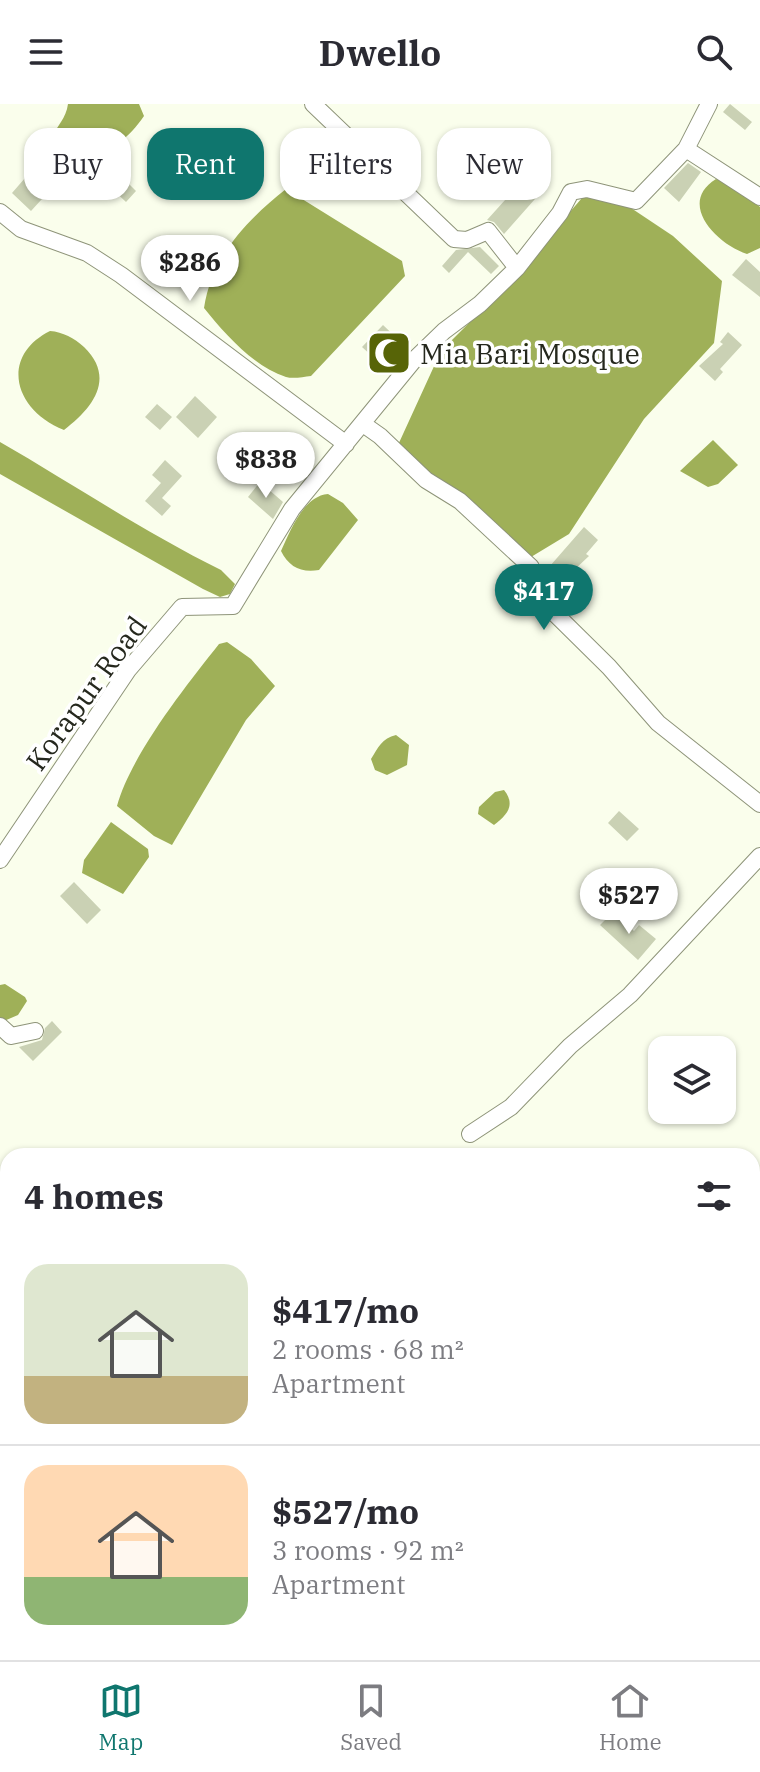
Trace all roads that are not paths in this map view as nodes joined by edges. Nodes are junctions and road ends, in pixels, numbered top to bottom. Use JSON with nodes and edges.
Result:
{"nodes":[{"id":1,"x":313,"y":104,"type":"edge"},
{"id":2,"x":709,"y":104,"type":"edge"},
{"id":3,"x":686,"y":149,"type":"junction"},
{"id":4,"x":760,"y":197,"type":"edge"},
{"id":5,"x":0,"y":212,"type":"edge"},
{"id":6,"x":517,"y":268,"type":"junction"},
{"id":7,"x":363,"y":424,"type":"junction"},
{"id":8,"x":346,"y":444,"type":"junction"},
{"id":9,"x":760,"y":804,"type":"edge"},
{"id":10,"x":760,"y":856,"type":"edge"},
{"id":11,"x":0,"y":860,"type":"edge"},
{"id":12,"x":0,"y":1026,"type":"edge"},
{"id":13,"x":35,"y":1031,"type":"dead end"},
{"id":14,"x":470,"y":1134,"type":"dead end"}],
"edges":[{"from":1,"to":6,"type":"street"},
{"from":2,"to":3,"type":"street","name":"Korapur Road"},
{"from":3,"to":4,"type":"street"},
{"from":3,"to":6,"type":"street","name":"Korapur Road"},
{"from":5,"to":8,"type":"street"},
{"from":6,"to":7,"type":"street","name":"Korapur Road"},
{"from":7,"to":8,"type":"street","name":"Korapur Road"},
{"from":7,"to":9,"type":"street"},
{"from":8,"to":11,"type":"street","name":"Korapur Road"},
{"from":10,"to":14,"type":"street"},
{"from":12,"to":13,"type":"street"}]}
